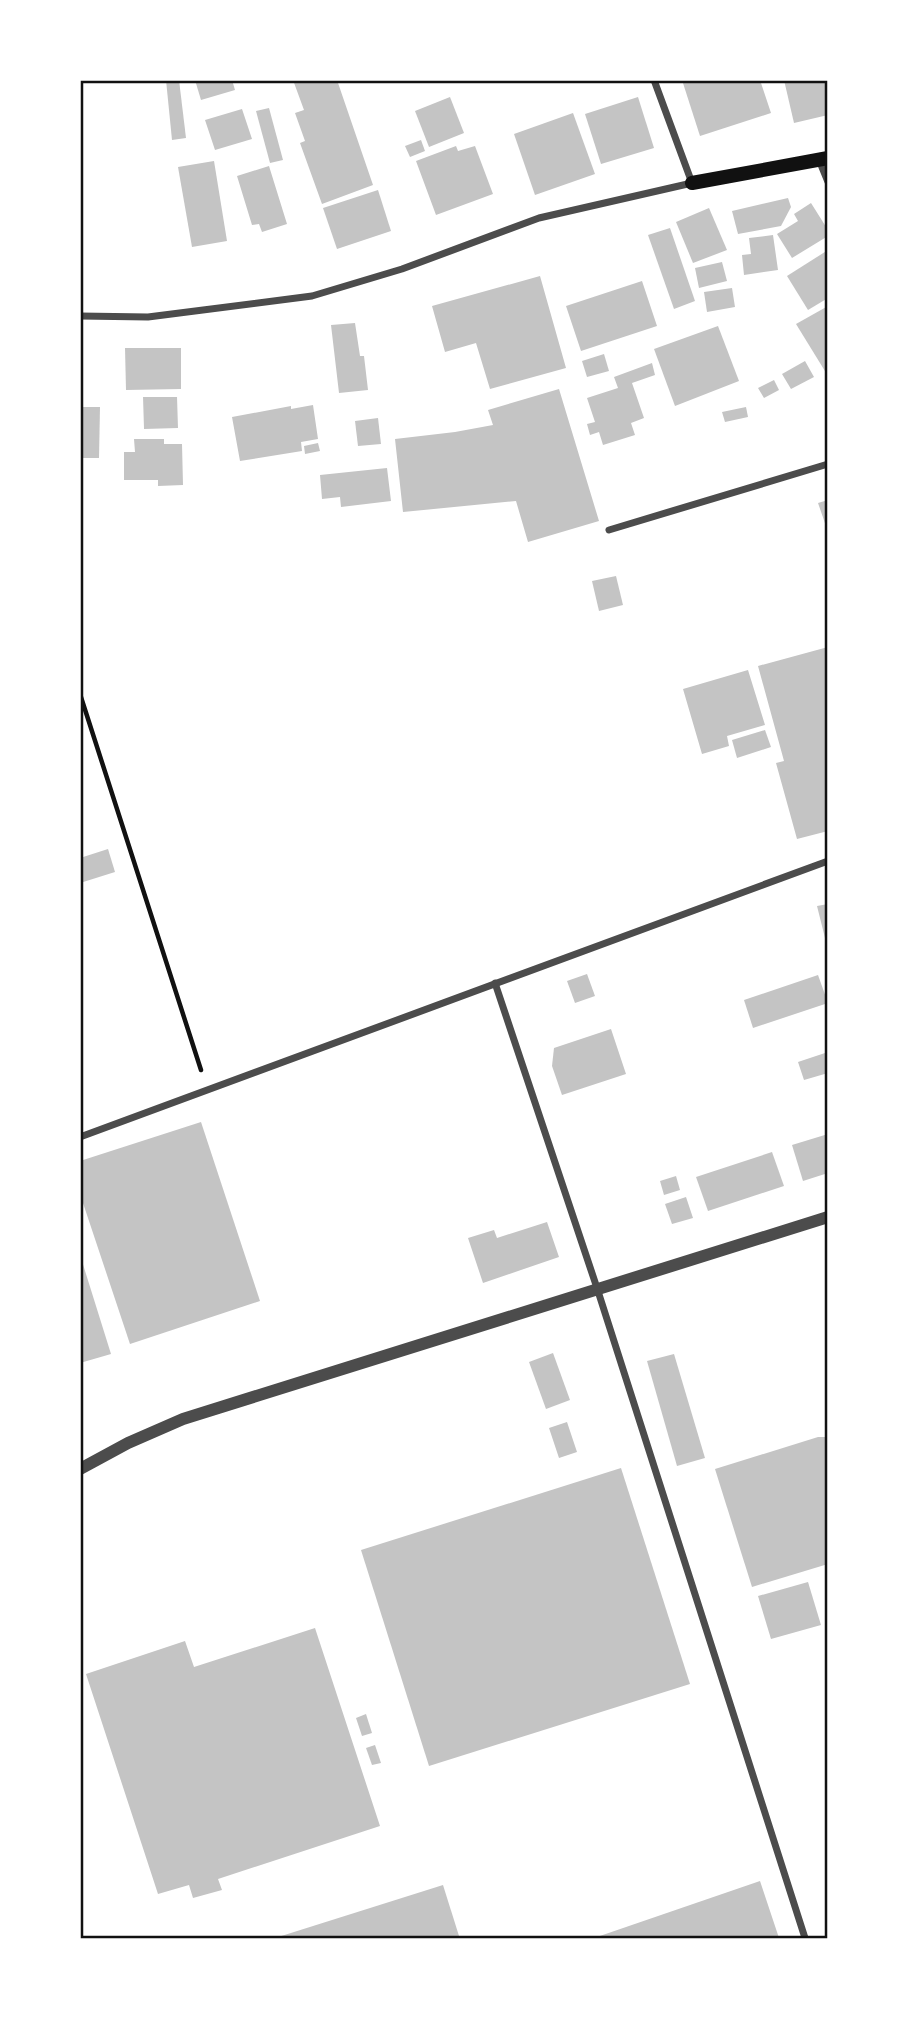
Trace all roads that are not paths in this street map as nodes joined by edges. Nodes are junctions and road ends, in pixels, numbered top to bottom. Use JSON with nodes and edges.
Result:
{"nodes":[{"id":1,"x":654,"y":80,"type":"edge"},
{"id":2,"x":823,"y":159,"type":"edge"},
{"id":3,"x":828,"y":182,"type":"edge"},
{"id":4,"x":692,"y":183,"type":"junction"},
{"id":5,"x":80,"y":316,"type":"edge"},
{"id":6,"x":828,"y":464,"type":"edge"},
{"id":7,"x":609,"y":530,"type":"dead end"},
{"id":8,"x":828,"y":861,"type":"edge"},
{"id":9,"x":495,"y":983,"type":"junction"},
{"id":10,"x":80,"y":1137,"type":"edge"},
{"id":11,"x":828,"y":1217,"type":"edge"},
{"id":12,"x":597,"y":1289,"type":"junction"},
{"id":13,"x":80,"y":1469,"type":"edge"},
{"id":14,"x":805,"y":1938,"type":"edge"}],
"edges":[{"from":1,"to":4,"type":"street"},
{"from":2,"to":3,"type":"street"},
{"from":2,"to":4,"type":"main road"},
{"from":4,"to":5,"type":"street"},
{"from":6,"to":7,"type":"street"},
{"from":8,"to":9,"type":"street"},
{"from":9,"to":10,"type":"street"},
{"from":9,"to":12,"type":"street"},
{"from":11,"to":12,"type":"street"},
{"from":12,"to":13,"type":"street"},
{"from":12,"to":14,"type":"street"}]}
